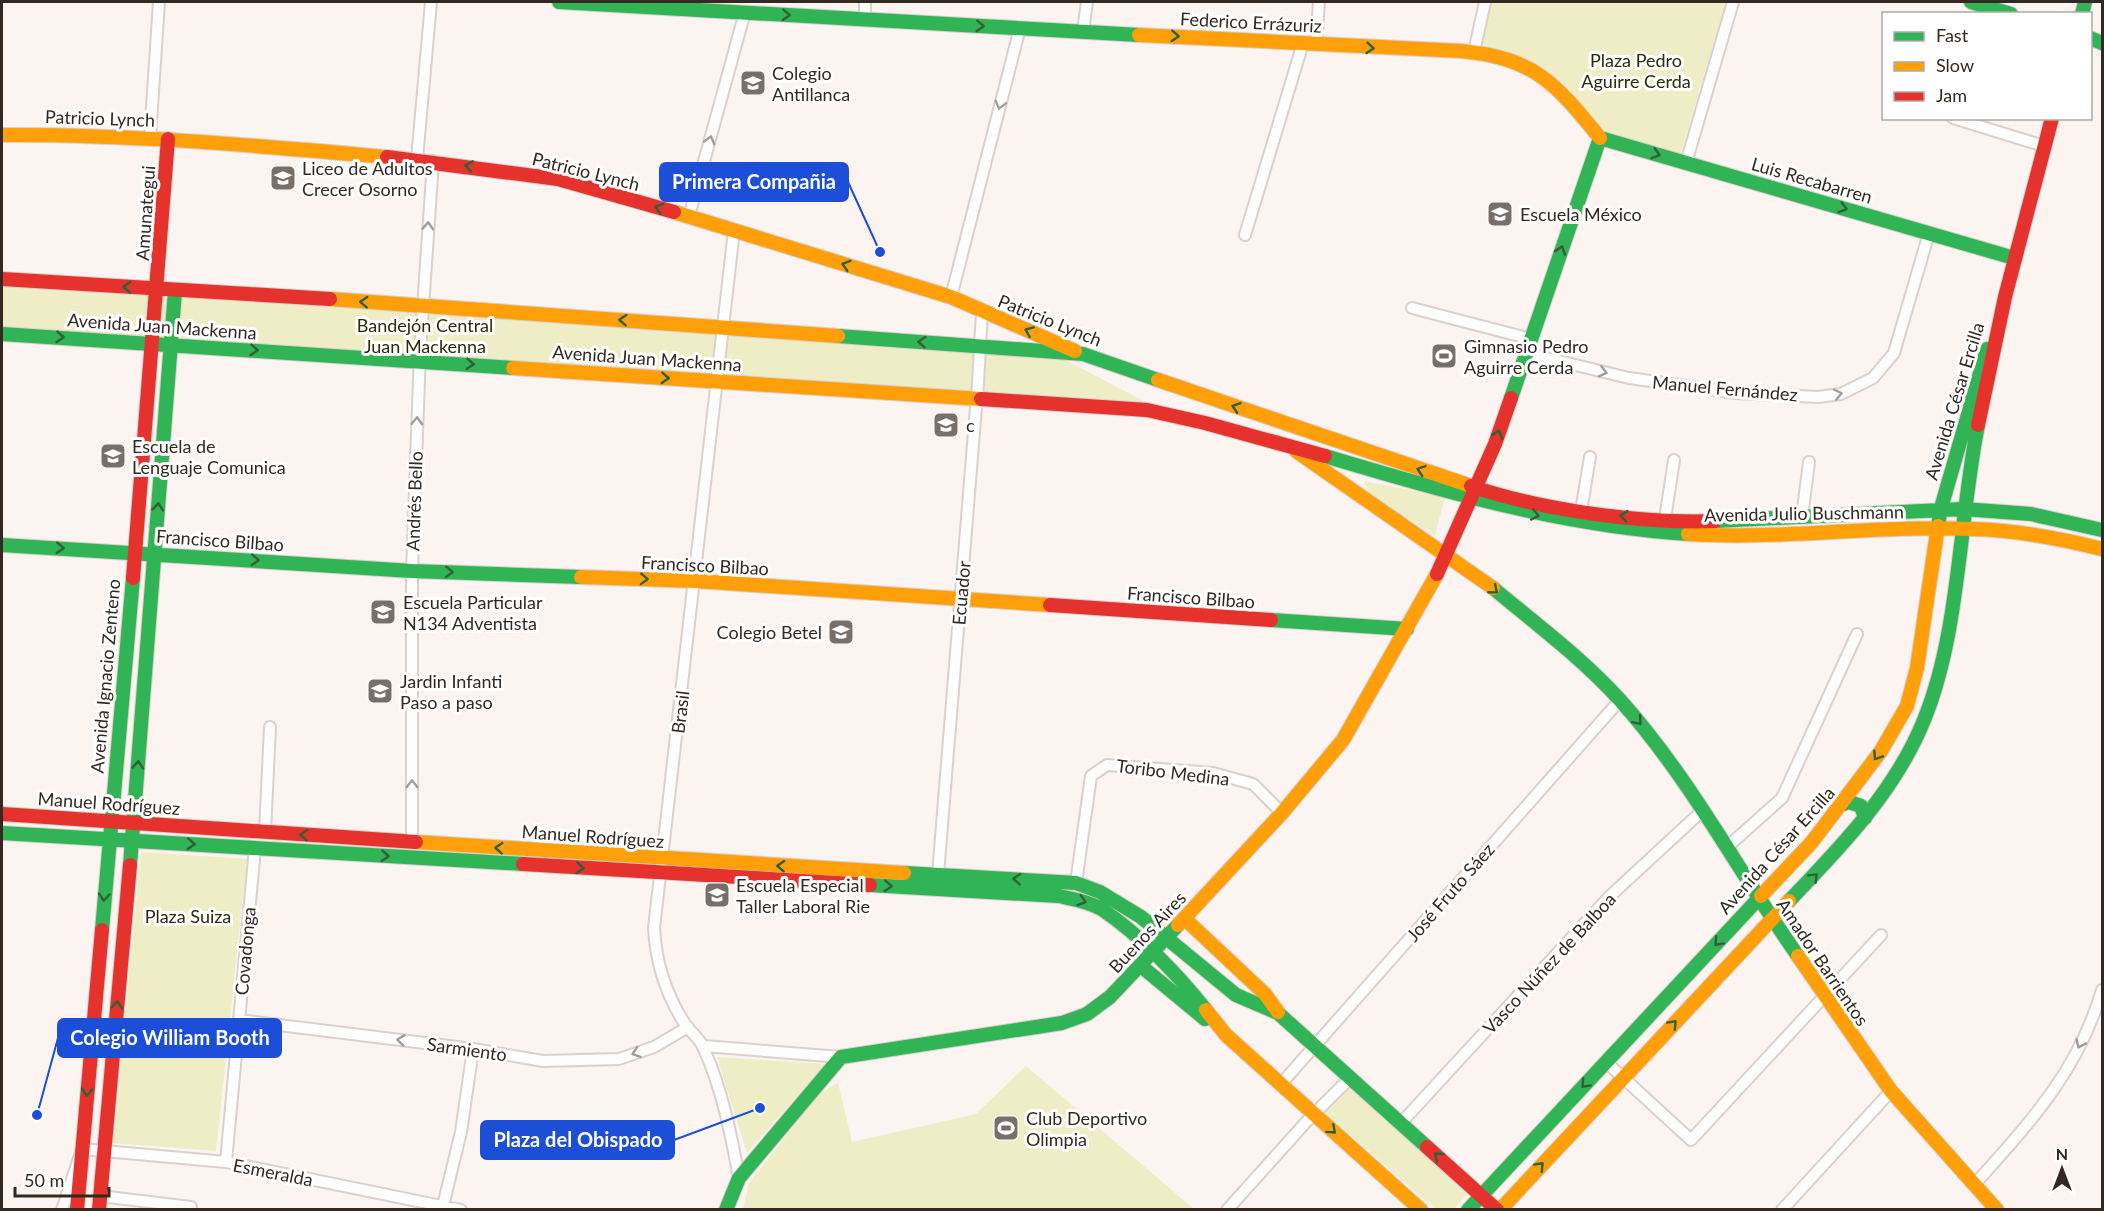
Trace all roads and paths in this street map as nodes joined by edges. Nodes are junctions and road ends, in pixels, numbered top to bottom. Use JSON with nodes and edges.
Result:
{"nodes":[{"id":1,"x":159,"y":2,"type":"edge"},
{"id":2,"x":431,"y":2,"type":"edge"},
{"id":3,"x":560,"y":2,"type":"edge"},
{"id":4,"x":865,"y":2,"type":"edge"},
{"id":5,"x":1087,"y":2,"type":"edge"},
{"id":6,"x":1319,"y":2,"type":"edge"},
{"id":7,"x":1485,"y":2,"type":"edge"},
{"id":8,"x":1732,"y":2,"type":"edge"},
{"id":9,"x":1971,"y":2,"type":"edge"},
{"id":10,"x":634,"y":3,"type":"edge"},
{"id":11,"x":745,"y":12,"type":"junction"},
{"id":12,"x":2004,"y":12,"type":"edge"},
{"id":13,"x":865,"y":20,"type":"junction"},
{"id":14,"x":1020,"y":28,"type":"junction"},
{"id":15,"x":1083,"y":31,"type":"junction"},
{"id":16,"x":1309,"y":43,"type":"junction"},
{"id":17,"x":1474,"y":52,"type":"junction"},
{"id":18,"x":1960,"y":120,"type":"edge"},
{"id":19,"x":2051,"y":120,"type":"edge"},
{"id":20,"x":2,"y":135,"type":"edge"},
{"id":21,"x":150,"y":137,"type":"junction"},
{"id":22,"x":1600,"y":138,"type":"junction"},
{"id":23,"x":168,"y":139,"type":"junction"},
{"id":24,"x":2044,"y":146,"type":"junction"},
{"id":25,"x":417,"y":159,"type":"junction"},
{"id":26,"x":433,"y":161,"type":"junction"},
{"id":27,"x":1686,"y":163,"type":"junction"},
{"id":28,"x":689,"y":216,"type":"junction"},
{"id":29,"x":734,"y":231,"type":"junction"},
{"id":30,"x":1929,"y":233,"type":"junction"},
{"id":31,"x":1245,"y":235,"type":"dead end"},
{"id":32,"x":2014,"y":258,"type":"junction"},
{"id":33,"x":2,"y":279,"type":"edge"},
{"id":34,"x":158,"y":290,"type":"junction"},
{"id":35,"x":176,"y":291,"type":"junction"},
{"id":36,"x":951,"y":297,"type":"junction"},
{"id":37,"x":2005,"y":298,"type":"junction"},
{"id":38,"x":422,"y":305,"type":"junction"},
{"id":39,"x":1412,"y":308,"type":"dead end"},
{"id":40,"x":982,"y":312,"type":"junction"},
{"id":41,"x":724,"y":328,"type":"junction"},
{"id":42,"x":2,"y":334,"type":"edge"},
{"id":43,"x":1531,"y":339,"type":"junction"},
{"id":44,"x":153,"y":343,"type":"junction"},
{"id":45,"x":171,"y":345,"type":"junction"},
{"id":46,"x":981,"y":346,"type":"junction"},
{"id":47,"x":1526,"y":353,"type":"junction"},
{"id":48,"x":1083,"y":354,"type":"junction"},
{"id":49,"x":420,"y":361,"type":"junction"},
{"id":50,"x":718,"y":381,"type":"junction"},
{"id":51,"x":977,"y":398,"type":"junction"},
{"id":52,"x":1285,"y":444,"type":"junction"},
{"id":53,"x":1590,"y":457,"type":"dead end"},
{"id":54,"x":1674,"y":460,"type":"dead end"},
{"id":55,"x":1809,"y":462,"type":"dead end"},
{"id":56,"x":1475,"y":497,"type":"junction"},
{"id":57,"x":1941,"y":508,"type":"junction"},
{"id":58,"x":1963,"y":509,"type":"junction"},
{"id":59,"x":1581,"y":511,"type":"junction"},
{"id":60,"x":1802,"y":517,"type":"junction"},
{"id":61,"x":1665,"y":519,"type":"junction"},
{"id":62,"x":1938,"y":527,"type":"junction"},
{"id":63,"x":1961,"y":529,"type":"junction"},
{"id":64,"x":2103,"y":530,"type":"edge"},
{"id":65,"x":2,"y":545,"type":"edge"},
{"id":66,"x":2103,"y":549,"type":"edge"},
{"id":67,"x":134,"y":553,"type":"junction"},
{"id":68,"x":153,"y":554,"type":"junction"},
{"id":69,"x":1448,"y":554,"type":"junction"},
{"id":70,"x":412,"y":571,"type":"junction"},
{"id":71,"x":696,"y":581,"type":"junction"},
{"id":72,"x":960,"y":599,"type":"junction"},
{"id":73,"x":1925,"y":617,"type":"junction"},
{"id":74,"x":1407,"y":629,"type":"junction"},
{"id":75,"x":1946,"y":630,"type":"junction"},
{"id":76,"x":1857,"y":634,"type":"dead end"},
{"id":77,"x":1620,"y":700,"type":"junction"},
{"id":78,"x":1907,"y":706,"type":"junction"},
{"id":79,"x":1923,"y":724,"type":"junction"},
{"id":80,"x":270,"y":727,"type":"dead end"},
{"id":81,"x":1843,"y":804,"type":"junction"},
{"id":82,"x":1703,"y":810,"type":"junction"},
{"id":83,"x":1282,"y":813,"type":"junction"},
{"id":84,"x":2,"y":814,"type":"edge"},
{"id":85,"x":1865,"y":818,"type":"junction"},
{"id":86,"x":111,"y":821,"type":"junction"},
{"id":87,"x":134,"y":823,"type":"junction"},
{"id":88,"x":264,"y":832,"type":"junction"},
{"id":89,"x":2,"y":833,"type":"edge"},
{"id":90,"x":109,"y":839,"type":"junction"},
{"id":91,"x":132,"y":841,"type":"junction"},
{"id":92,"x":412,"y":842,"type":"junction"},
{"id":93,"x":255,"y":848,"type":"junction"},
{"id":94,"x":1726,"y":848,"type":"junction"},
{"id":95,"x":662,"y":866,"type":"junction"},
{"id":96,"x":938,"y":874,"type":"junction"},
{"id":97,"x":1076,"y":883,"type":"junction"},
{"id":98,"x":1758,"y":899,"type":"junction"},
{"id":99,"x":1772,"y":918,"type":"junction"},
{"id":100,"x":1185,"y":919,"type":"junction"},
{"id":101,"x":1881,"y":935,"type":"dead end"},
{"id":102,"x":1168,"y":937,"type":"junction"},
{"id":103,"x":1153,"y":953,"type":"junction"},
{"id":104,"x":1141,"y":966,"type":"junction"},
{"id":105,"x":2103,"y":990,"type":"edge"},
{"id":106,"x":1822,"y":996,"type":"junction"},
{"id":107,"x":1278,"y":1013,"type":"junction"},
{"id":108,"x":239,"y":1020,"type":"junction"},
{"id":109,"x":688,"y":1027,"type":"junction"},
{"id":110,"x":1226,"y":1035,"type":"junction"},
{"id":111,"x":704,"y":1046,"type":"junction"},
{"id":112,"x":1314,"y":1046,"type":"junction"},
{"id":113,"x":473,"y":1049,"type":"junction"},
{"id":114,"x":841,"y":1057,"type":"junction"},
{"id":115,"x":1606,"y":1062,"type":"junction"},
{"id":116,"x":1623,"y":1076,"type":"junction"},
{"id":117,"x":1350,"y":1078,"type":"junction"},
{"id":118,"x":1281,"y":1084,"type":"junction"},
{"id":119,"x":1891,"y":1091,"type":"junction"},
{"id":120,"x":1314,"y":1114,"type":"junction"},
{"id":121,"x":1401,"y":1123,"type":"junction"},
{"id":122,"x":82,"y":1149,"type":"junction"},
{"id":123,"x":105,"y":1150,"type":"junction"},
{"id":124,"x":226,"y":1162,"type":"junction"},
{"id":125,"x":739,"y":1178,"type":"junction"},
{"id":126,"x":1975,"y":1184,"type":"junction"},
{"id":127,"x":1482,"y":1195,"type":"junction"},
{"id":128,"x":100,"y":1203,"type":"edge"},
{"id":129,"x":190,"y":1207,"type":"dead end"},
{"id":130,"x":442,"y":1208,"type":"edge"},
{"id":131,"x":62,"y":1209,"type":"edge"},
{"id":132,"x":77,"y":1209,"type":"edge"},
{"id":133,"x":461,"y":1209,"type":"edge"},
{"id":134,"x":726,"y":1209,"type":"edge"},
{"id":135,"x":1227,"y":1209,"type":"edge"},
{"id":136,"x":1421,"y":1209,"type":"edge"},
{"id":137,"x":1468,"y":1209,"type":"edge"},
{"id":138,"x":1499,"y":1209,"type":"edge"},
{"id":139,"x":1782,"y":1209,"type":"edge"},
{"id":140,"x":1997,"y":1209,"type":"edge"}],
"edges":[{"from":1,"to":21,"type":"street"},
{"from":2,"to":25,"type":"street"},
{"from":3,"to":10,"type":"main road","name":"Federico Errázuriz"},
{"from":4,"to":13,"type":"street"},
{"from":5,"to":15,"type":"street"},
{"from":6,"to":16,"type":"street"},
{"from":7,"to":17,"type":"street"},
{"from":8,"to":27,"type":"street"},
{"from":9,"to":12,"type":"main road"},
{"from":10,"to":11,"type":"main road","name":"Federico Errázuriz"},
{"from":11,"to":13,"type":"main road","name":"Federico Errázuriz","one_way":true},
{"from":28,"to":11,"type":"street","one_way":true},
{"from":13,"to":14,"type":"main road","name":"Federico Errázuriz","one_way":true},
{"from":14,"to":15,"type":"main road","name":"Federico Errázuriz"},
{"from":14,"to":36,"type":"street","one_way":true},
{"from":15,"to":16,"type":"main road","name":"Federico Errázuriz","one_way":true},
{"from":16,"to":17,"type":"main road","name":"Federico Errázuriz","one_way":true},
{"from":16,"to":31,"type":"street"},
{"from":17,"to":22,"type":"main road","name":"Federico Errázuriz"},
{"from":18,"to":24,"type":"street"},
{"from":19,"to":24,"type":"main road","name":"Avenida César Ercilla"},
{"from":20,"to":21,"type":"main road","name":"Patricio Lynch"},
{"from":21,"to":23,"type":"main road","name":"Patricio Lynch"},
{"from":22,"to":27,"type":"main road","name":"Luis Recabarren","one_way":true},
{"from":43,"to":22,"type":"main road","name":"Buenos Aires","one_way":true},
{"from":23,"to":25,"type":"main road","name":"Patricio Lynch"},
{"from":23,"to":34,"type":"main road","name":"Amunategui"},
{"from":24,"to":32,"type":"main road","name":"Avenida César Ercilla"},
{"from":25,"to":26,"type":"main road","name":"Patricio Lynch"},
{"from":28,"to":26,"type":"main road","name":"Patricio Lynch","one_way":true},
{"from":38,"to":26,"type":"street","name":"Andrés Bello","one_way":true},
{"from":27,"to":30,"type":"main road","name":"Luis Recabarren","one_way":true},
{"from":28,"to":29,"type":"main road","name":"Patricio Lynch"},
{"from":36,"to":29,"type":"main road","name":"Patricio Lynch","one_way":true},
{"from":29,"to":41,"type":"street","name":"Brasil"},
{"from":30,"to":32,"type":"main road","name":"Luis Recabarren"},
{"from":47,"to":30,"type":"street","name":"Manuel Fernández","one_way":true},
{"from":32,"to":37,"type":"main road","name":"Avenida César Ercilla"},
{"from":34,"to":33,"type":"main road","name":"Avenida Juan Mackenna","one_way":true},
{"from":34,"to":35,"type":"main road","name":"Avenida Juan Mackenna"},
{"from":34,"to":44,"type":"main road","name":"Avenida Ignacio Zenteno"},
{"from":38,"to":35,"type":"main road","name":"Avenida Juan Mackenna","one_way":true},
{"from":35,"to":45,"type":"main road"},
{"from":36,"to":40,"type":"main road","name":"Patricio Lynch"},
{"from":37,"to":57,"type":"main road","name":"Avenida César Ercilla"},
{"from":37,"to":58,"type":"main road","name":"Avenida César Ercilla"},
{"from":41,"to":38,"type":"main road","name":"Avenida Juan Mackenna","one_way":true},
{"from":38,"to":49,"type":"street","name":"Andrés Bello"},
{"from":39,"to":43,"type":"street"},
{"from":40,"to":46,"type":"street","name":"Ecuador"},
{"from":48,"to":40,"type":"main road","name":"Patricio Lynch","one_way":true},
{"from":46,"to":41,"type":"main road","name":"Avenida Juan Mackenna","one_way":true},
{"from":41,"to":50,"type":"street","name":"Brasil"},
{"from":42,"to":44,"type":"main road","name":"Avenida Juan Mackenna","one_way":true},
{"from":43,"to":47,"type":"main road","name":"Buenos Aires"},
{"from":44,"to":45,"type":"main road","name":"Avenida Juan Mackenna"},
{"from":44,"to":67,"type":"main road","name":"Avenida Ignacio Zenteno"},
{"from":45,"to":49,"type":"main road","name":"Avenida Juan Mackenna","one_way":true},
{"from":68,"to":45,"type":"main road","one_way":true},
{"from":46,"to":48,"type":"main road","name":"Avenida Juan Mackenna"},
{"from":46,"to":51,"type":"street","name":"Ecuador"},
{"from":56,"to":47,"type":"main road","name":"Buenos Aires","one_way":true},
{"from":56,"to":48,"type":"main road","name":"Patricio Lynch","one_way":true},
{"from":49,"to":50,"type":"main road","name":"Avenida Juan Mackenna","one_way":true},
{"from":70,"to":49,"type":"street","name":"Andrés Bello","one_way":true},
{"from":50,"to":51,"type":"main road","name":"Avenida Juan Mackenna"},
{"from":50,"to":71,"type":"street","name":"Brasil"},
{"from":51,"to":52,"type":"main road","name":"Avenida Juan Mackenna"},
{"from":51,"to":72,"type":"street","name":"Ecuador"},
{"from":52,"to":56,"type":"main road","name":"Avenida Juan Mackenna"},
{"from":52,"to":69,"type":"main road","name":"Avenida Juan Mackenna"},
{"from":53,"to":59,"type":"street"},
{"from":54,"to":61,"type":"street"},
{"from":55,"to":60,"type":"street"},
{"from":56,"to":59,"type":"main road","name":"Avenida Julio Buschmann"},
{"from":56,"to":62,"type":"main road","name":"Avenida Julio Buschmann","one_way":true},
{"from":56,"to":69,"type":"main road","name":"Buenos Aires"},
{"from":57,"to":58,"type":"main road","name":"Avenida Julio Buschmann"},
{"from":57,"to":60,"type":"main road","name":"Avenida Julio Buschmann"},
{"from":57,"to":62,"type":"main road","name":"Avenida César Ercilla"},
{"from":58,"to":63,"type":"main road","name":"Avenida César Ercilla"},
{"from":58,"to":64,"type":"main road","name":"Avenida Julio Buschmann"},
{"from":61,"to":59,"type":"main road","name":"Avenida Julio Buschmann","one_way":true},
{"from":60,"to":61,"type":"main road","name":"Avenida Julio Buschmann"},
{"from":62,"to":63,"type":"main road","name":"Avenida Julio Buschmann"},
{"from":62,"to":73,"type":"main road","name":"Avenida César Ercilla"},
{"from":63,"to":66,"type":"main road","name":"Avenida Julio Buschmann"},
{"from":63,"to":75,"type":"main road","name":"Avenida César Ercilla"},
{"from":65,"to":67,"type":"main road","name":"Francisco Bilbao","one_way":true},
{"from":67,"to":68,"type":"main road","name":"Francisco Bilbao"},
{"from":67,"to":86,"type":"main road","name":"Avenida Ignacio Zenteno"},
{"from":68,"to":70,"type":"main road","name":"Francisco Bilbao","one_way":true},
{"from":87,"to":68,"type":"main road","one_way":true},
{"from":69,"to":74,"type":"main road","name":"Buenos Aires"},
{"from":69,"to":77,"type":"main road","name":"Amador Barrientos","one_way":true},
{"from":70,"to":71,"type":"main road","name":"Francisco Bilbao","one_way":true},
{"from":92,"to":70,"type":"street","name":"Andrés Bello","one_way":true},
{"from":71,"to":72,"type":"main road","name":"Francisco Bilbao"},
{"from":71,"to":95,"type":"street","name":"Brasil"},
{"from":72,"to":74,"type":"main road","name":"Francisco Bilbao"},
{"from":72,"to":96,"type":"street","name":"Ecuador"},
{"from":73,"to":75,"type":"main road"},
{"from":73,"to":78,"type":"main road","name":"Avenida César Ercilla"},
{"from":74,"to":83,"type":"main road","name":"Buenos Aires"},
{"from":75,"to":79,"type":"main road","name":"Avenida César Ercilla"},
{"from":76,"to":94,"type":"street"},
{"from":77,"to":82,"type":"main road","name":"Amador Barrientos","one_way":true},
{"from":77,"to":112,"type":"street","name":"José Fruto Sáez"},
{"from":78,"to":79,"type":"main road"},
{"from":78,"to":81,"type":"main road","name":"Avenida César Ercilla","one_way":true},
{"from":79,"to":85,"type":"main road","name":"Avenida César Ercilla"},
{"from":80,"to":88,"type":"street"},
{"from":81,"to":85,"type":"main road"},
{"from":81,"to":98,"type":"main road","name":"Avenida César Ercilla"},
{"from":82,"to":94,"type":"main road","name":"Amador Barrientos"},
{"from":82,"to":121,"type":"street","name":"Vasco Núñez de Balboa"},
{"from":83,"to":97,"type":"street","name":"Toribo Medina"},
{"from":83,"to":100,"type":"main road","name":"Buenos Aires"},
{"from":84,"to":86,"type":"main road","name":"Manuel Rodríguez"},
{"from":99,"to":85,"type":"main road","name":"Avenida César Ercilla","one_way":true},
{"from":86,"to":87,"type":"main road","name":"Manuel Rodríguez"},
{"from":86,"to":90,"type":"main road","name":"Avenida Ignacio Zenteno"},
{"from":87,"to":88,"type":"main road","name":"Manuel Rodríguez"},
{"from":87,"to":91,"type":"main road"},
{"from":92,"to":88,"type":"main road","name":"Manuel Rodríguez","one_way":true},
{"from":89,"to":90,"type":"main road","name":"Manuel Rodríguez"},
{"from":90,"to":91,"type":"main road","name":"Manuel Rodríguez"},
{"from":90,"to":122,"type":"main road","name":"Avenida Ignacio Zenteno","one_way":true},
{"from":91,"to":93,"type":"main road","name":"Manuel Rodríguez","one_way":true},
{"from":123,"to":91,"type":"main road","one_way":true},
{"from":95,"to":92,"type":"main road","name":"Manuel Rodríguez","one_way":true},
{"from":93,"to":95,"type":"main road","name":"Manuel Rodríguez","one_way":true},
{"from":93,"to":108,"type":"street","name":"Covadonga"},
{"from":94,"to":98,"type":"main road","name":"Amador Barrientos"},
{"from":96,"to":95,"type":"main road","name":"Manuel Rodríguez","one_way":true},
{"from":95,"to":103,"type":"main road","name":"Manuel Rodríguez","one_way":true},
{"from":95,"to":109,"type":"street","name":"Brasil"},
{"from":97,"to":96,"type":"main road","name":"Manuel Rodríguez","one_way":true},
{"from":97,"to":102,"type":"main road","name":"Manuel Rodríguez"},
{"from":98,"to":99,"type":"main road","name":"Amador Barrientos"},
{"from":98,"to":115,"type":"main road","name":"Avenida César Ercilla","one_way":true},
{"from":99,"to":106,"type":"main road","name":"Amador Barrientos"},
{"from":116,"to":99,"type":"main road","name":"Avenida César Ercilla","one_way":true},
{"from":100,"to":102,"type":"main road","name":"Buenos Aires"},
{"from":100,"to":107,"type":"main road"},
{"from":101,"to":106,"type":"street"},
{"from":102,"to":103,"type":"main road","name":"Buenos Aires"},
{"from":102,"to":107,"type":"main road","name":"Manuel Rodríguez"},
{"from":103,"to":104,"type":"main road","name":"Buenos Aires"},
{"from":103,"to":110,"type":"main road","name":"Manuel Rodríguez"},
{"from":104,"to":110,"type":"main road"},
{"from":104,"to":114,"type":"main road","name":"Buenos Aires"},
{"from":105,"to":126,"type":"street","one_way":true},
{"from":106,"to":116,"type":"street"},
{"from":106,"to":119,"type":"main road","name":"Amador Barrientos"},
{"from":107,"to":112,"type":"main road"},
{"from":113,"to":108,"type":"street","name":"Sarmiento","one_way":true},
{"from":108,"to":124,"type":"street","name":"Covadonga"},
{"from":109,"to":111,"type":"street","name":"Brasil"},
{"from":109,"to":113,"type":"street","name":"Sarmiento","one_way":true},
{"from":110,"to":118,"type":"main road"},
{"from":111,"to":114,"type":"street","name":"Buenos Aires"},
{"from":111,"to":125,"type":"street","name":"Brasil"},
{"from":112,"to":117,"type":"main road"},
{"from":112,"to":118,"type":"street","name":"José Fruto Sáez"},
{"from":113,"to":130,"type":"street"},
{"from":114,"to":125,"type":"main road"},
{"from":115,"to":116,"type":"street"},
{"from":115,"to":127,"type":"main road","name":"Avenida César Ercilla","one_way":true},
{"from":138,"to":116,"type":"main road","name":"Avenida César Ercilla","one_way":true},
{"from":117,"to":120,"type":"street"},
{"from":117,"to":121,"type":"main road"},
{"from":118,"to":120,"type":"main road"},
{"from":119,"to":126,"type":"main road","name":"Amador Barrientos"},
{"from":119,"to":139,"type":"street"},
{"from":120,"to":135,"type":"street"},
{"from":120,"to":136,"type":"main road","one_way":true},
{"from":127,"to":121,"type":"main road","one_way":true},
{"from":122,"to":123,"type":"street","name":"Esmeralda"},
{"from":122,"to":131,"type":"street"},
{"from":122,"to":132,"type":"main road","name":"Avenida Ignacio Zenteno"},
{"from":123,"to":124,"type":"street","name":"Esmeralda"},
{"from":123,"to":128,"type":"main road"},
{"from":124,"to":130,"type":"street","name":"Esmeralda"},
{"from":125,"to":134,"type":"main road"},
{"from":126,"to":140,"type":"main road","name":"Amador Barrientos"},
{"from":127,"to":137,"type":"main road","name":"Avenida César Ercilla"},
{"from":127,"to":138,"type":"main road"},
{"from":128,"to":129,"type":"street"},
{"from":130,"to":133,"type":"street","name":"Esmeralda"}]}
